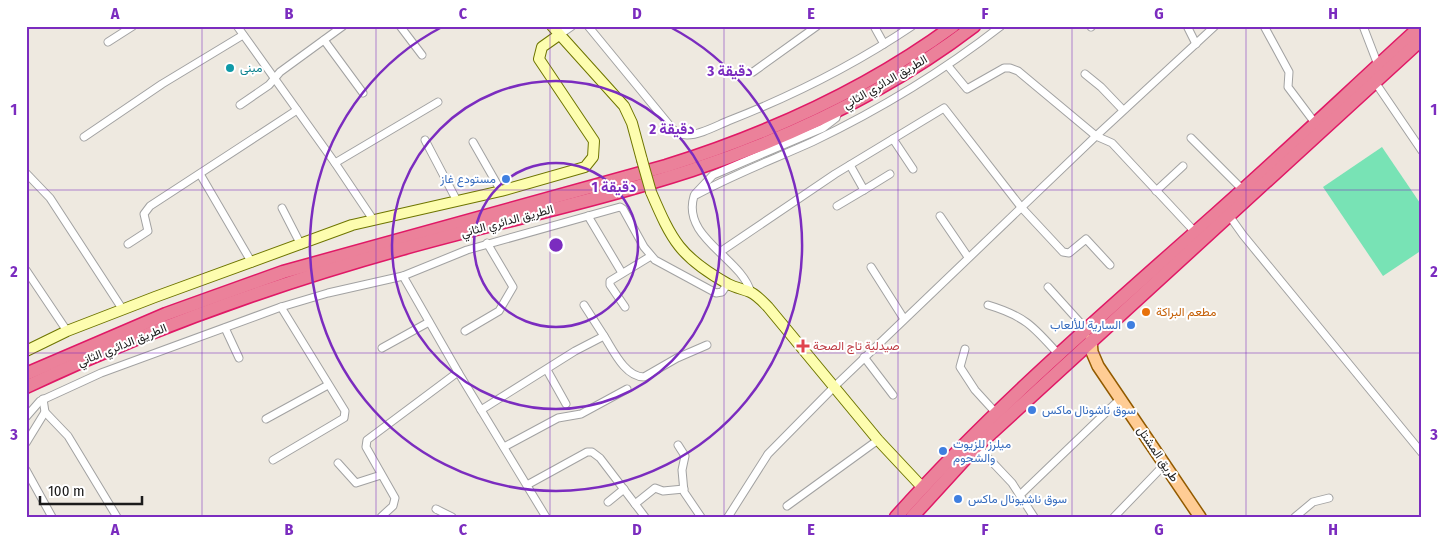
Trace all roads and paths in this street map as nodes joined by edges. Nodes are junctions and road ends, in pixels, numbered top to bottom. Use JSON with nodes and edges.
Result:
{"nodes":[{"id":1,"x":133,"y":26,"type":"edge"},
{"id":2,"x":237,"y":26,"type":"edge"},
{"id":3,"x":343,"y":26,"type":"edge"},
{"id":4,"x":400,"y":26,"type":"edge"},
{"id":5,"x":552,"y":26,"type":"edge"},
{"id":6,"x":572,"y":26,"type":"edge"},
{"id":7,"x":588,"y":26,"type":"edge"},
{"id":8,"x":817,"y":26,"type":"edge"},
{"id":9,"x":874,"y":26,"type":"edge"},
{"id":10,"x":912,"y":26,"type":"edge"},
{"id":11,"x":953,"y":26,"type":"edge"},
{"id":12,"x":974,"y":26,"type":"edge"},
{"id":13,"x":1001,"y":26,"type":"edge"},
{"id":14,"x":1187,"y":26,"type":"edge"},
{"id":15,"x":1215,"y":26,"type":"edge"},
{"id":16,"x":1264,"y":26,"type":"edge"},
{"id":17,"x":1363,"y":26,"type":"edge"},
{"id":18,"x":1420,"y":26,"type":"edge"},
{"id":19,"x":243,"y":35,"type":"junction"},
{"id":20,"x":558,"y":35,"type":"junction"},
{"id":21,"x":1422,"y":39,"type":"edge"},
{"id":22,"x":324,"y":40,"type":"junction"},
{"id":23,"x":108,"y":42,"type":"dead end"},
{"id":24,"x":884,"y":44,"type":"junction"},
{"id":25,"x":1196,"y":44,"type":"junction"},
{"id":26,"x":422,"y":55,"type":"dead end"},
{"id":27,"x":1378,"y":65,"type":"junction"},
{"id":28,"x":948,"y":66,"type":"junction"},
{"id":29,"x":753,"y":72,"type":"dead end"},
{"id":30,"x":1085,"y":74,"type":"dead end"},
{"id":31,"x":274,"y":79,"type":"junction"},
{"id":32,"x":1375,"y":82,"type":"junction"},
{"id":33,"x":363,"y":93,"type":"dead end"},
{"id":34,"x":438,"y":102,"type":"dead end"},
{"id":35,"x":240,"y":104,"type":"dead end"},
{"id":36,"x":839,"y":108,"type":"junction"},
{"id":37,"x":297,"y":110,"type":"junction"},
{"id":38,"x":1123,"y":110,"type":"junction"},
{"id":39,"x":1316,"y":123,"type":"junction"},
{"id":40,"x":1096,"y":136,"type":"junction"},
{"id":41,"x":84,"y":137,"type":"dead end"},
{"id":42,"x":1191,"y":138,"type":"dead end"},
{"id":43,"x":893,"y":139,"type":"junction"},
{"id":44,"x":425,"y":140,"type":"dead end"},
{"id":45,"x":473,"y":142,"type":"dead end"},
{"id":46,"x":1422,"y":151,"type":"edge"},
{"id":47,"x":335,"y":163,"type":"junction"},
{"id":48,"x":850,"y":165,"type":"junction"},
{"id":49,"x":1183,"y":166,"type":"dead end"},
{"id":50,"x":913,"y":170,"type":"dead end"},
{"id":51,"x":26,"y":173,"type":"edge"},
{"id":52,"x":200,"y":174,"type":"junction"},
{"id":53,"x":890,"y":174,"type":"dead end"},
{"id":54,"x":864,"y":190,"type":"junction"},
{"id":55,"x":1243,"y":190,"type":"junction"},
{"id":56,"x":501,"y":191,"type":"junction"},
{"id":57,"x":1156,"y":191,"type":"junction"},
{"id":58,"x":694,"y":196,"type":"junction"},
{"id":59,"x":457,"y":201,"type":"junction"},
{"id":60,"x":837,"y":206,"type":"dead end"},
{"id":61,"x":1021,"y":207,"type":"junction"},
{"id":62,"x":282,"y":208,"type":"dead end"},
{"id":63,"x":1226,"y":211,"type":"junction"},
{"id":64,"x":588,"y":216,"type":"junction"},
{"id":65,"x":940,"y":216,"type":"dead end"},
{"id":66,"x":372,"y":218,"type":"junction"},
{"id":67,"x":1195,"y":232,"type":"junction"},
{"id":68,"x":128,"y":244,"type":"dead end"},
{"id":69,"x":487,"y":244,"type":"junction"},
{"id":70,"x":300,"y":245,"type":"junction"},
{"id":71,"x":720,"y":252,"type":"junction"},
{"id":72,"x":651,"y":256,"type":"junction"},
{"id":73,"x":968,"y":258,"type":"junction"},
{"id":74,"x":252,"y":263,"type":"junction"},
{"id":75,"x":1110,"y":265,"type":"dead end"},
{"id":76,"x":871,"y":267,"type":"dead end"},
{"id":77,"x":26,"y":270,"type":"edge"},
{"id":78,"x":622,"y":273,"type":"junction"},
{"id":79,"x":403,"y":276,"type":"junction"},
{"id":80,"x":728,"y":283,"type":"junction"},
{"id":81,"x":1048,"y":287,"type":"dead end"},
{"id":82,"x":751,"y":293,"type":"junction"},
{"id":83,"x":584,"y":305,"type":"dead end"},
{"id":84,"x":988,"y":305,"type":"dead end"},
{"id":85,"x":281,"y":307,"type":"junction"},
{"id":86,"x":625,"y":308,"type":"dead end"},
{"id":87,"x":123,"y":310,"type":"junction"},
{"id":88,"x":904,"y":319,"type":"junction"},
{"id":89,"x":428,"y":322,"type":"junction"},
{"id":90,"x":225,"y":328,"type":"junction"},
{"id":91,"x":1085,"y":328,"type":"junction"},
{"id":92,"x":67,"y":331,"type":"junction"},
{"id":93,"x":465,"y":331,"type":"dead end"},
{"id":94,"x":604,"y":336,"type":"junction"},
{"id":95,"x":1091,"y":340,"type":"junction"},
{"id":96,"x":707,"y":345,"type":"dead end"},
{"id":97,"x":382,"y":348,"type":"dead end"},
{"id":98,"x":965,"y":349,"type":"dead end"},
{"id":99,"x":26,"y":351,"type":"edge"},
{"id":100,"x":1077,"y":354,"type":"junction"},
{"id":101,"x":1059,"y":355,"type":"junction"},
{"id":102,"x":864,"y":357,"type":"junction"},
{"id":103,"x":239,"y":358,"type":"dead end"},
{"id":104,"x":1098,"y":366,"type":"junction"},
{"id":105,"x":547,"y":370,"type":"junction"},
{"id":106,"x":458,"y":372,"type":"junction"},
{"id":107,"x":26,"y":374,"type":"edge"},
{"id":108,"x":328,"y":385,"type":"junction"},
{"id":109,"x":834,"y":386,"type":"junction"},
{"id":110,"x":26,"y":387,"type":"edge"},
{"id":111,"x":627,"y":389,"type":"dead end"},
{"id":112,"x":893,"y":395,"type":"dead end"},
{"id":113,"x":1121,"y":398,"type":"junction"},
{"id":114,"x":43,"y":400,"type":"junction"},
{"id":115,"x":566,"y":404,"type":"dead end"},
{"id":116,"x":481,"y":410,"type":"junction"},
{"id":117,"x":45,"y":412,"type":"junction"},
{"id":118,"x":996,"y":413,"type":"junction"},
{"id":119,"x":26,"y":417,"type":"edge"},
{"id":120,"x":266,"y":419,"type":"dead end"},
{"id":121,"x":878,"y":440,"type":"junction"},
{"id":122,"x":26,"y":443,"type":"edge"},
{"id":123,"x":678,"y":445,"type":"dead end"},
{"id":124,"x":977,"y":446,"type":"junction"},
{"id":125,"x":504,"y":447,"type":"junction"},
{"id":126,"x":1422,"y":453,"type":"edge"},
{"id":127,"x":273,"y":460,"type":"dead end"},
{"id":128,"x":338,"y":463,"type":"dead end"},
{"id":129,"x":1164,"y":465,"type":"junction"},
{"id":130,"x":26,"y":470,"type":"edge"},
{"id":131,"x":381,"y":475,"type":"junction"},
{"id":132,"x":527,"y":485,"type":"junction"},
{"id":133,"x":922,"y":487,"type":"junction"},
{"id":134,"x":624,"y":489,"type":"junction"},
{"id":135,"x":684,"y":489,"type":"junction"},
{"id":136,"x":1020,"y":495,"type":"junction"},
{"id":137,"x":1329,"y":498,"type":"dead end"},
{"id":138,"x":608,"y":502,"type":"dead end"},
{"id":139,"x":635,"y":504,"type":"junction"},
{"id":140,"x":787,"y":506,"type":"dead end"},
{"id":141,"x":436,"y":509,"type":"dead end"},
{"id":142,"x":545,"y":516,"type":"edge"},
{"id":143,"x":52,"y":517,"type":"edge"},
{"id":144,"x":117,"y":517,"type":"edge"},
{"id":145,"x":380,"y":517,"type":"edge"},
{"id":146,"x":452,"y":517,"type":"edge"},
{"id":147,"x":645,"y":517,"type":"edge"},
{"id":148,"x":701,"y":517,"type":"edge"},
{"id":149,"x":728,"y":517,"type":"edge"},
{"id":150,"x":896,"y":517,"type":"edge"},
{"id":151,"x":912,"y":517,"type":"edge"},
{"id":152,"x":1034,"y":517,"type":"edge"},
{"id":153,"x":1114,"y":517,"type":"edge"},
{"id":154,"x":1200,"y":517,"type":"edge"},
{"id":155,"x":1295,"y":517,"type":"edge"}],
"edges":[{"from":1,"to":23,"type":"street"},
{"from":2,"to":19,"type":"street"},
{"from":3,"to":22,"type":"street"},
{"from":4,"to":26,"type":"street"},
{"from":5,"to":20,"type":"street"},
{"from":6,"to":20,"type":"street"},
{"from":7,"to":24,"type":"street"},
{"from":8,"to":29,"type":"street"},
{"from":9,"to":24,"type":"street"},
{"from":10,"to":24,"type":"street"},
{"from":11,"to":107,"type":"highway","name":"الطريق الدائري الثاني"},
{"from":12,"to":36,"type":"highway","name":"الطريق الدائري الثاني"},
{"from":13,"to":28,"type":"street"},
{"from":14,"to":25,"type":"street"},
{"from":15,"to":25,"type":"street"},
{"from":16,"to":39,"type":"street"},
{"from":17,"to":27,"type":"street"},
{"from":18,"to":27,"type":"highway"},
{"from":19,"to":31,"type":"street"},
{"from":19,"to":41,"type":"street"},
{"from":20,"to":56,"type":"street"},
{"from":20,"to":80,"type":"street","bridge":true},
{"from":21,"to":32,"type":"highway"},
{"from":22,"to":31,"type":"street"},
{"from":22,"to":33,"type":"street"},
{"from":25,"to":38,"type":"street"},
{"from":27,"to":39,"type":"highway"},
{"from":28,"to":40,"type":"street"},
{"from":28,"to":58,"type":"street"},
{"from":30,"to":38,"type":"street"},
{"from":31,"to":35,"type":"street"},
{"from":31,"to":37,"type":"street"},
{"from":32,"to":46,"type":"street"},
{"from":32,"to":63,"type":"highway"},
{"from":34,"to":47,"type":"street"},
{"from":36,"to":58,"type":"street"},
{"from":36,"to":110,"type":"highway","name":"الطريق الدائري الثاني"},
{"from":37,"to":47,"type":"street"},
{"from":37,"to":52,"type":"street"},
{"from":38,"to":40,"type":"street"},
{"from":39,"to":55,"type":"highway"},
{"from":40,"to":57,"type":"street"},
{"from":40,"to":61,"type":"street"},
{"from":42,"to":55,"type":"street"},
{"from":43,"to":48,"type":"street"},
{"from":43,"to":50,"type":"street"},
{"from":43,"to":61,"type":"street"},
{"from":44,"to":59,"type":"street"},
{"from":45,"to":56,"type":"street"},
{"from":47,"to":66,"type":"street"},
{"from":48,"to":54,"type":"street"},
{"from":48,"to":71,"type":"street"},
{"from":49,"to":57,"type":"street"},
{"from":51,"to":87,"type":"street"},
{"from":52,"to":68,"type":"street"},
{"from":52,"to":74,"type":"street"},
{"from":53,"to":54,"type":"street"},
{"from":54,"to":60,"type":"street"},
{"from":55,"to":63,"type":"highway"},
{"from":56,"to":59,"type":"street"},
{"from":57,"to":67,"type":"street"},
{"from":58,"to":71,"type":"street"},
{"from":59,"to":66,"type":"street"},
{"from":61,"to":73,"type":"street"},
{"from":61,"to":75,"type":"street"},
{"from":62,"to":70,"type":"street"},
{"from":63,"to":67,"type":"highway"},
{"from":63,"to":95,"type":"highway"},
{"from":63,"to":126,"type":"street"},
{"from":64,"to":69,"type":"street"},
{"from":64,"to":72,"type":"street"},
{"from":64,"to":78,"type":"street"},
{"from":65,"to":73,"type":"street"},
{"from":66,"to":70,"type":"street"},
{"from":67,"to":91,"type":"highway"},
{"from":69,"to":79,"type":"street"},
{"from":69,"to":93,"type":"street"},
{"from":70,"to":74,"type":"street"},
{"from":71,"to":82,"type":"street"},
{"from":72,"to":78,"type":"street"},
{"from":72,"to":80,"type":"street"},
{"from":73,"to":88,"type":"street"},
{"from":74,"to":87,"type":"street"},
{"from":76,"to":88,"type":"street"},
{"from":77,"to":92,"type":"street"},
{"from":78,"to":86,"type":"street"},
{"from":79,"to":85,"type":"street"},
{"from":79,"to":89,"type":"street"},
{"from":80,"to":82,"type":"street"},
{"from":81,"to":91,"type":"street"},
{"from":82,"to":109,"type":"street"},
{"from":83,"to":94,"type":"street"},
{"from":84,"to":101,"type":"street"},
{"from":85,"to":90,"type":"street"},
{"from":85,"to":108,"type":"street"},
{"from":87,"to":92,"type":"street"},
{"from":88,"to":102,"type":"street"},
{"from":89,"to":97,"type":"street"},
{"from":89,"to":106,"type":"street"},
{"from":90,"to":103,"type":"street"},
{"from":90,"to":114,"type":"street"},
{"from":91,"to":101,"type":"highway"},
{"from":92,"to":99,"type":"street"},
{"from":94,"to":96,"type":"street"},
{"from":94,"to":105,"type":"street"},
{"from":95,"to":100,"type":"highway"},
{"from":95,"to":104,"type":"main road","name":"طريق المشتل"},
{"from":98,"to":118,"type":"street"},
{"from":100,"to":104,"type":"main road","name":"طريق المشتل"},
{"from":100,"to":124,"type":"highway"},
{"from":101,"to":118,"type":"highway"},
{"from":102,"to":109,"type":"street"},
{"from":102,"to":112,"type":"street"},
{"from":104,"to":113,"type":"main road","name":"طريق المشتل"},
{"from":105,"to":115,"type":"street"},
{"from":105,"to":116,"type":"street"},
{"from":106,"to":116,"type":"street"},
{"from":106,"to":131,"type":"street"},
{"from":108,"to":120,"type":"street"},
{"from":108,"to":127,"type":"street"},
{"from":109,"to":121,"type":"street"},
{"from":109,"to":149,"type":"street"},
{"from":111,"to":125,"type":"street"},
{"from":113,"to":129,"type":"main road","name":"طريق المشتل"},
{"from":113,"to":136,"type":"street"},
{"from":114,"to":117,"type":"street"},
{"from":114,"to":119,"type":"street"},
{"from":116,"to":125,"type":"street"},
{"from":117,"to":122,"type":"street"},
{"from":117,"to":144,"type":"street"},
{"from":118,"to":133,"type":"highway"},
{"from":121,"to":133,"type":"street"},
{"from":121,"to":140,"type":"street"},
{"from":123,"to":135,"type":"street"},
{"from":124,"to":136,"type":"street"},
{"from":124,"to":151,"type":"highway"},
{"from":125,"to":132,"type":"street"},
{"from":128,"to":131,"type":"street"},
{"from":129,"to":153,"type":"street"},
{"from":129,"to":154,"type":"main road","name":"طريق المشتل"},
{"from":130,"to":143,"type":"street"},
{"from":131,"to":145,"type":"street"},
{"from":132,"to":134,"type":"street"},
{"from":132,"to":142,"type":"street"},
{"from":133,"to":150,"type":"highway"},
{"from":134,"to":138,"type":"street"},
{"from":134,"to":139,"type":"street"},
{"from":135,"to":139,"type":"street"},
{"from":135,"to":148,"type":"street"},
{"from":136,"to":152,"type":"street"},
{"from":137,"to":155,"type":"street"},
{"from":139,"to":147,"type":"street"},
{"from":141,"to":146,"type":"street"}]}
